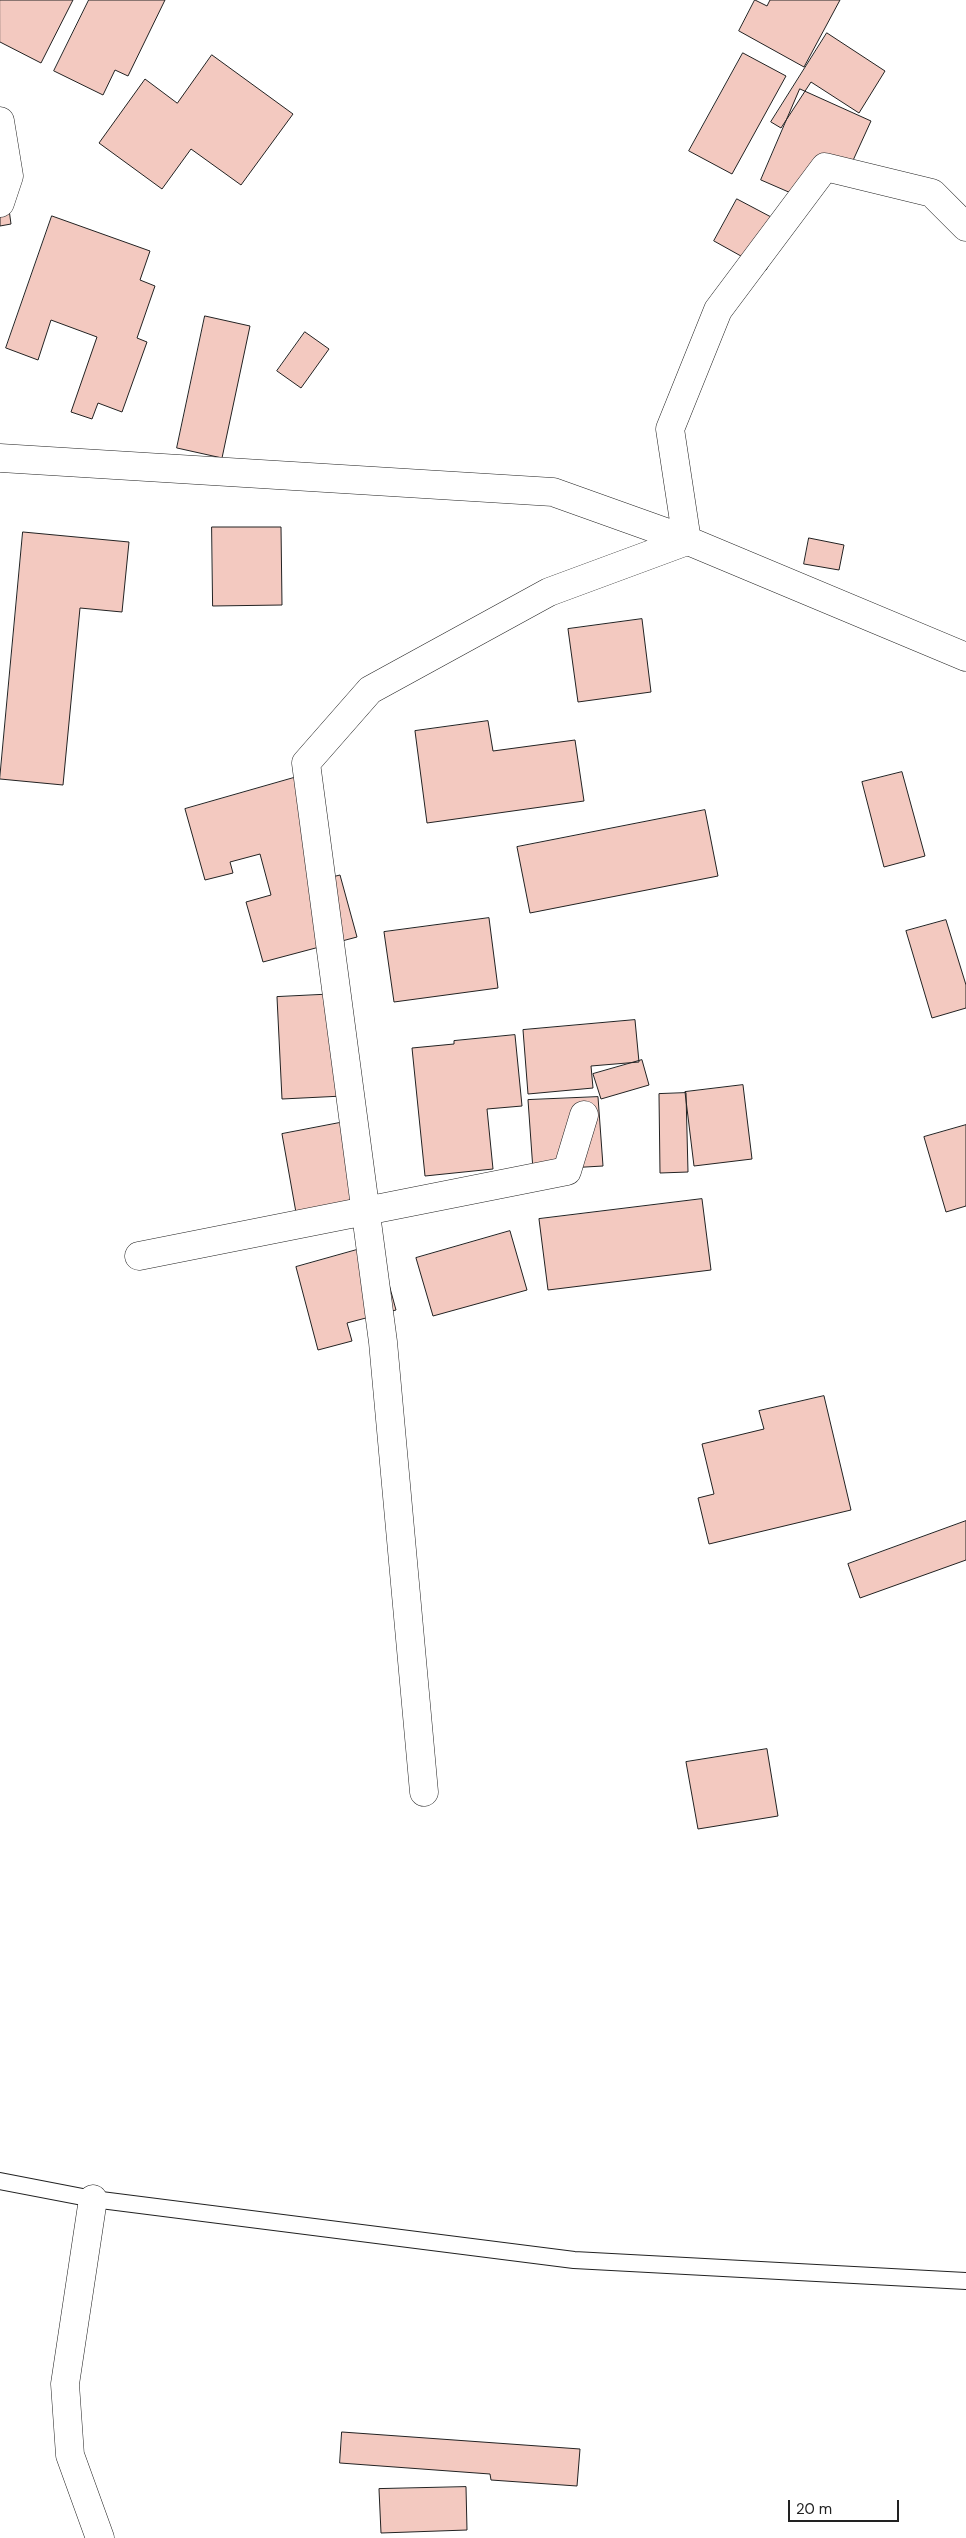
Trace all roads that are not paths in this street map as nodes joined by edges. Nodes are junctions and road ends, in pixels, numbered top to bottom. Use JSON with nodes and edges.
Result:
{"nodes":[{"id":1,"x":0,"y":121,"type":"edge"},
{"id":2,"x":0,"y":203,"type":"edge"},
{"id":3,"x":966,"y":227,"type":"edge"},
{"id":4,"x":0,"y":458,"type":"edge"},
{"id":5,"x":687,"y":541,"type":"junction"},
{"id":6,"x":966,"y":657,"type":"edge"},
{"id":7,"x":584,"y":1115,"type":"dead end"},
{"id":8,"x":365,"y":1211,"type":"junction"},
{"id":9,"x":139,"y":1256,"type":"dead end"},
{"id":10,"x":424,"y":1792,"type":"dead end"},
{"id":11,"x":0,"y":2181,"type":"edge"},
{"id":12,"x":93,"y":2199,"type":"junction"},
{"id":13,"x":966,"y":2281,"type":"edge"},
{"id":14,"x":100,"y":2538,"type":"edge"}],
"edges":[{"from":1,"to":2,"type":"street"},
{"from":3,"to":5,"type":"street"},
{"from":4,"to":5,"type":"street"},
{"from":5,"to":6,"type":"street"},
{"from":5,"to":8,"type":"street"},
{"from":7,"to":8,"type":"street"},
{"from":8,"to":9,"type":"street"},
{"from":8,"to":10,"type":"street"},
{"from":11,"to":12,"type":"lane"},
{"from":12,"to":13,"type":"lane"},
{"from":12,"to":14,"type":"street"}]}
